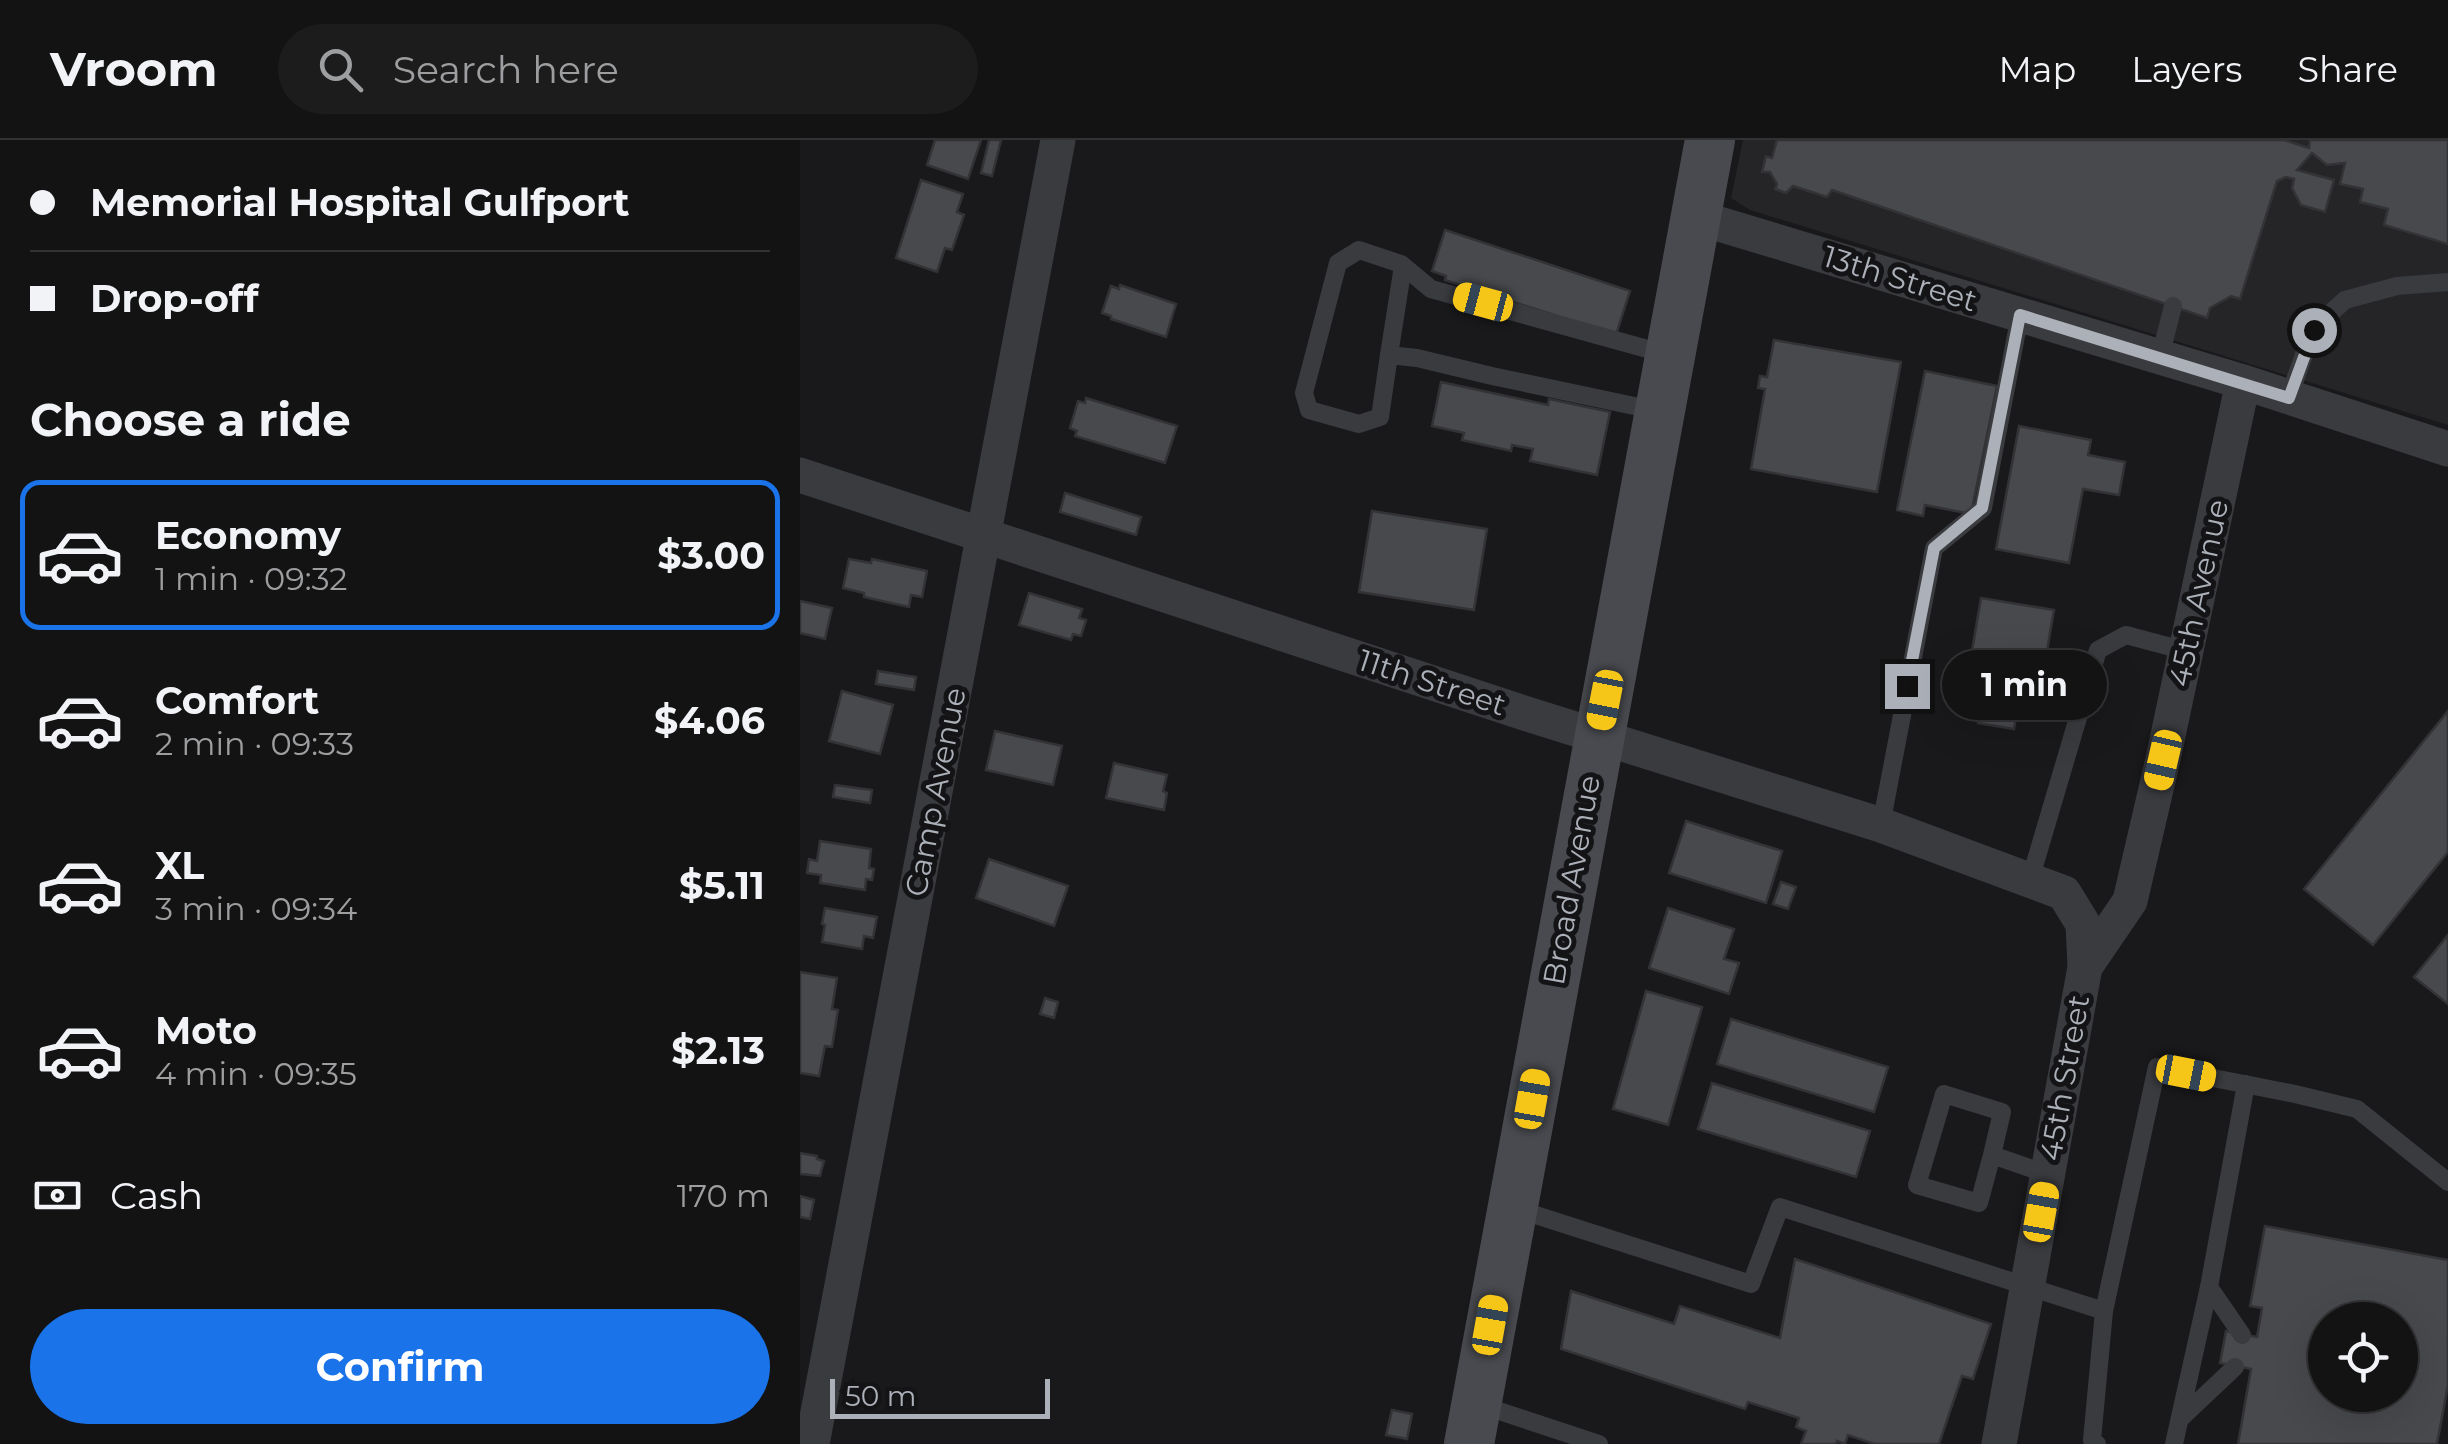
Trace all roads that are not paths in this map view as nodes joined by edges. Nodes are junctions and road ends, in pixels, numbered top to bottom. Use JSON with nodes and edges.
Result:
{"nodes":[{"id":1,"x":1058,"y":140,"type":"edge"},
{"id":2,"x":1710,"y":140,"type":"edge"},
{"id":3,"x":1696,"y":216,"type":"junction"},
{"id":4,"x":1403,"y":266,"type":"junction"},
{"id":5,"x":2448,"y":282,"type":"edge"},
{"id":6,"x":2173,"y":306,"type":"dead end"},
{"id":7,"x":2020,"y":315,"type":"junction"},
{"id":8,"x":1389,"y":355,"type":"junction"},
{"id":9,"x":1670,"y":355,"type":"junction"},
{"id":10,"x":2160,"y":357,"type":"junction"},
{"id":11,"x":2243,"y":382,"type":"junction"},
{"id":12,"x":2289,"y":398,"type":"junction"},
{"id":13,"x":1659,"y":411,"type":"junction"},
{"id":14,"x":2448,"y":449,"type":"edge"},
{"id":15,"x":800,"y":474,"type":"edge"},
{"id":16,"x":984,"y":536,"type":"junction"},
{"id":17,"x":2186,"y":651,"type":"junction"},
{"id":18,"x":1598,"y":736,"type":"junction"},
{"id":19,"x":1881,"y":825,"type":"junction"},
{"id":20,"x":2030,"y":880,"type":"junction"},
{"id":21,"x":2064,"y":893,"type":"joint"},
{"id":22,"x":2085,"y":967,"type":"junction"},
{"id":23,"x":2246,"y":1084,"type":"junction"},
{"id":24,"x":1992,"y":1156,"type":"junction"},
{"id":25,"x":2048,"y":1174,"type":"junction"},
{"id":26,"x":2448,"y":1182,"type":"edge"},
{"id":27,"x":1512,"y":1208,"type":"junction"},
{"id":28,"x":2208,"y":1287,"type":"junction"},
{"id":29,"x":2027,"y":1288,"type":"junction"},
{"id":30,"x":2104,"y":1310,"type":"junction"},
{"id":31,"x":2242,"y":1336,"type":"dead end"},
{"id":32,"x":2235,"y":1367,"type":"dead end"},
{"id":33,"x":2181,"y":1418,"type":"junction"},
{"id":34,"x":1472,"y":1424,"type":"edge"},
{"id":35,"x":812,"y":1444,"type":"edge"},
{"id":36,"x":1599,"y":1444,"type":"edge"},
{"id":37,"x":1999,"y":1444,"type":"edge"},
{"id":38,"x":2097,"y":1444,"type":"edge"},
{"id":39,"x":2174,"y":1444,"type":"edge"}],
"edges":[{"from":1,"to":16,"type":"street","name":"Camp Avenue"},
{"from":2,"to":3,"type":"main road","name":"Broad Avenue"},
{"from":3,"to":7,"type":"street","name":"13th Street"},
{"from":3,"to":9,"type":"main road","name":"Broad Avenue"},
{"from":4,"to":8,"type":"lane"},
{"from":4,"to":8,"type":"lane"},
{"from":4,"to":9,"type":"lane"},
{"from":5,"to":12,"type":"lane"},
{"from":6,"to":10,"type":"lane"},
{"from":7,"to":10,"type":"street","name":"13th Street"},
{"from":7,"to":19,"type":"lane"},
{"from":8,"to":13,"type":"lane"},
{"from":9,"to":13,"type":"main road","name":"Broad Avenue"},
{"from":10,"to":11,"type":"street","name":"13th Street"},
{"from":11,"to":12,"type":"street","name":"13th Street"},
{"from":11,"to":17,"type":"street","name":"45th Avenue"},
{"from":12,"to":14,"type":"street","name":"13th Street"},
{"from":13,"to":18,"type":"main road","name":"Broad Avenue"},
{"from":15,"to":16,"type":"street","name":"11th Street"},
{"from":16,"to":18,"type":"street","name":"11th Street"},
{"from":16,"to":35,"type":"street","name":"Camp Avenue"},
{"from":17,"to":20,"type":"lane"},
{"from":17,"to":22,"type":"street","name":"45th Avenue"},
{"from":18,"to":19,"type":"street","name":"11th Street"},
{"from":18,"to":27,"type":"main road","name":"Broad Avenue"},
{"from":19,"to":20,"type":"street","name":"11th Street"},
{"from":20,"to":21,"type":"street","name":"11th Street"},
{"from":21,"to":22,"type":"street","name":"45th Street"},
{"from":22,"to":25,"type":"street","name":"45th Street"},
{"from":23,"to":26,"type":"lane"},
{"from":23,"to":28,"type":"lane"},
{"from":23,"to":30,"type":"lane"},
{"from":24,"to":24,"type":"lane"},
{"from":24,"to":25,"type":"lane"},
{"from":25,"to":29,"type":"street","name":"45th Street"},
{"from":27,"to":29,"type":"lane"},
{"from":27,"to":34,"type":"main road","name":"Broad Avenue"},
{"from":28,"to":31,"type":"lane"},
{"from":28,"to":33,"type":"lane"},
{"from":29,"to":30,"type":"lane"},
{"from":29,"to":37,"type":"street","name":"45th Street"},
{"from":30,"to":38,"type":"lane"},
{"from":32,"to":33,"type":"lane"},
{"from":33,"to":39,"type":"lane"},
{"from":34,"to":36,"type":"lane"}]}
